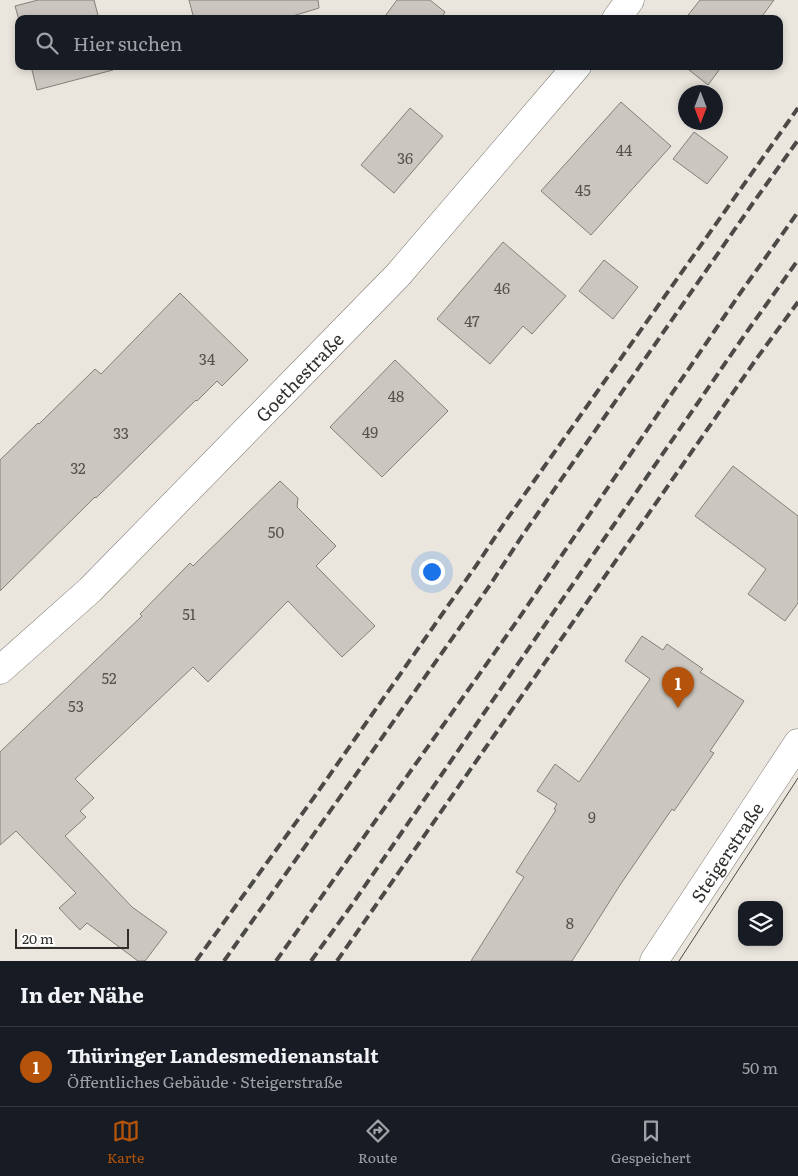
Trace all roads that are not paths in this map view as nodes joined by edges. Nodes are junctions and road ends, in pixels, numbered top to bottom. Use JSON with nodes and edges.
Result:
{"nodes":[{"id":1,"x":630,"y":0,"type":"edge"},
{"id":2,"x":619,"y":15,"type":"edge"},
{"id":3,"x":574,"y":70,"type":"edge"},
{"id":4,"x":0,"y":670,"type":"edge"},
{"id":5,"x":798,"y":743,"type":"edge"},
{"id":6,"x":654,"y":961,"type":"edge"}],
"edges":[{"from":1,"to":2,"type":"street"},
{"from":3,"to":4,"type":"street","name":"Goethestraße"},
{"from":5,"to":6,"type":"street","name":"Steigerstraße"}]}
